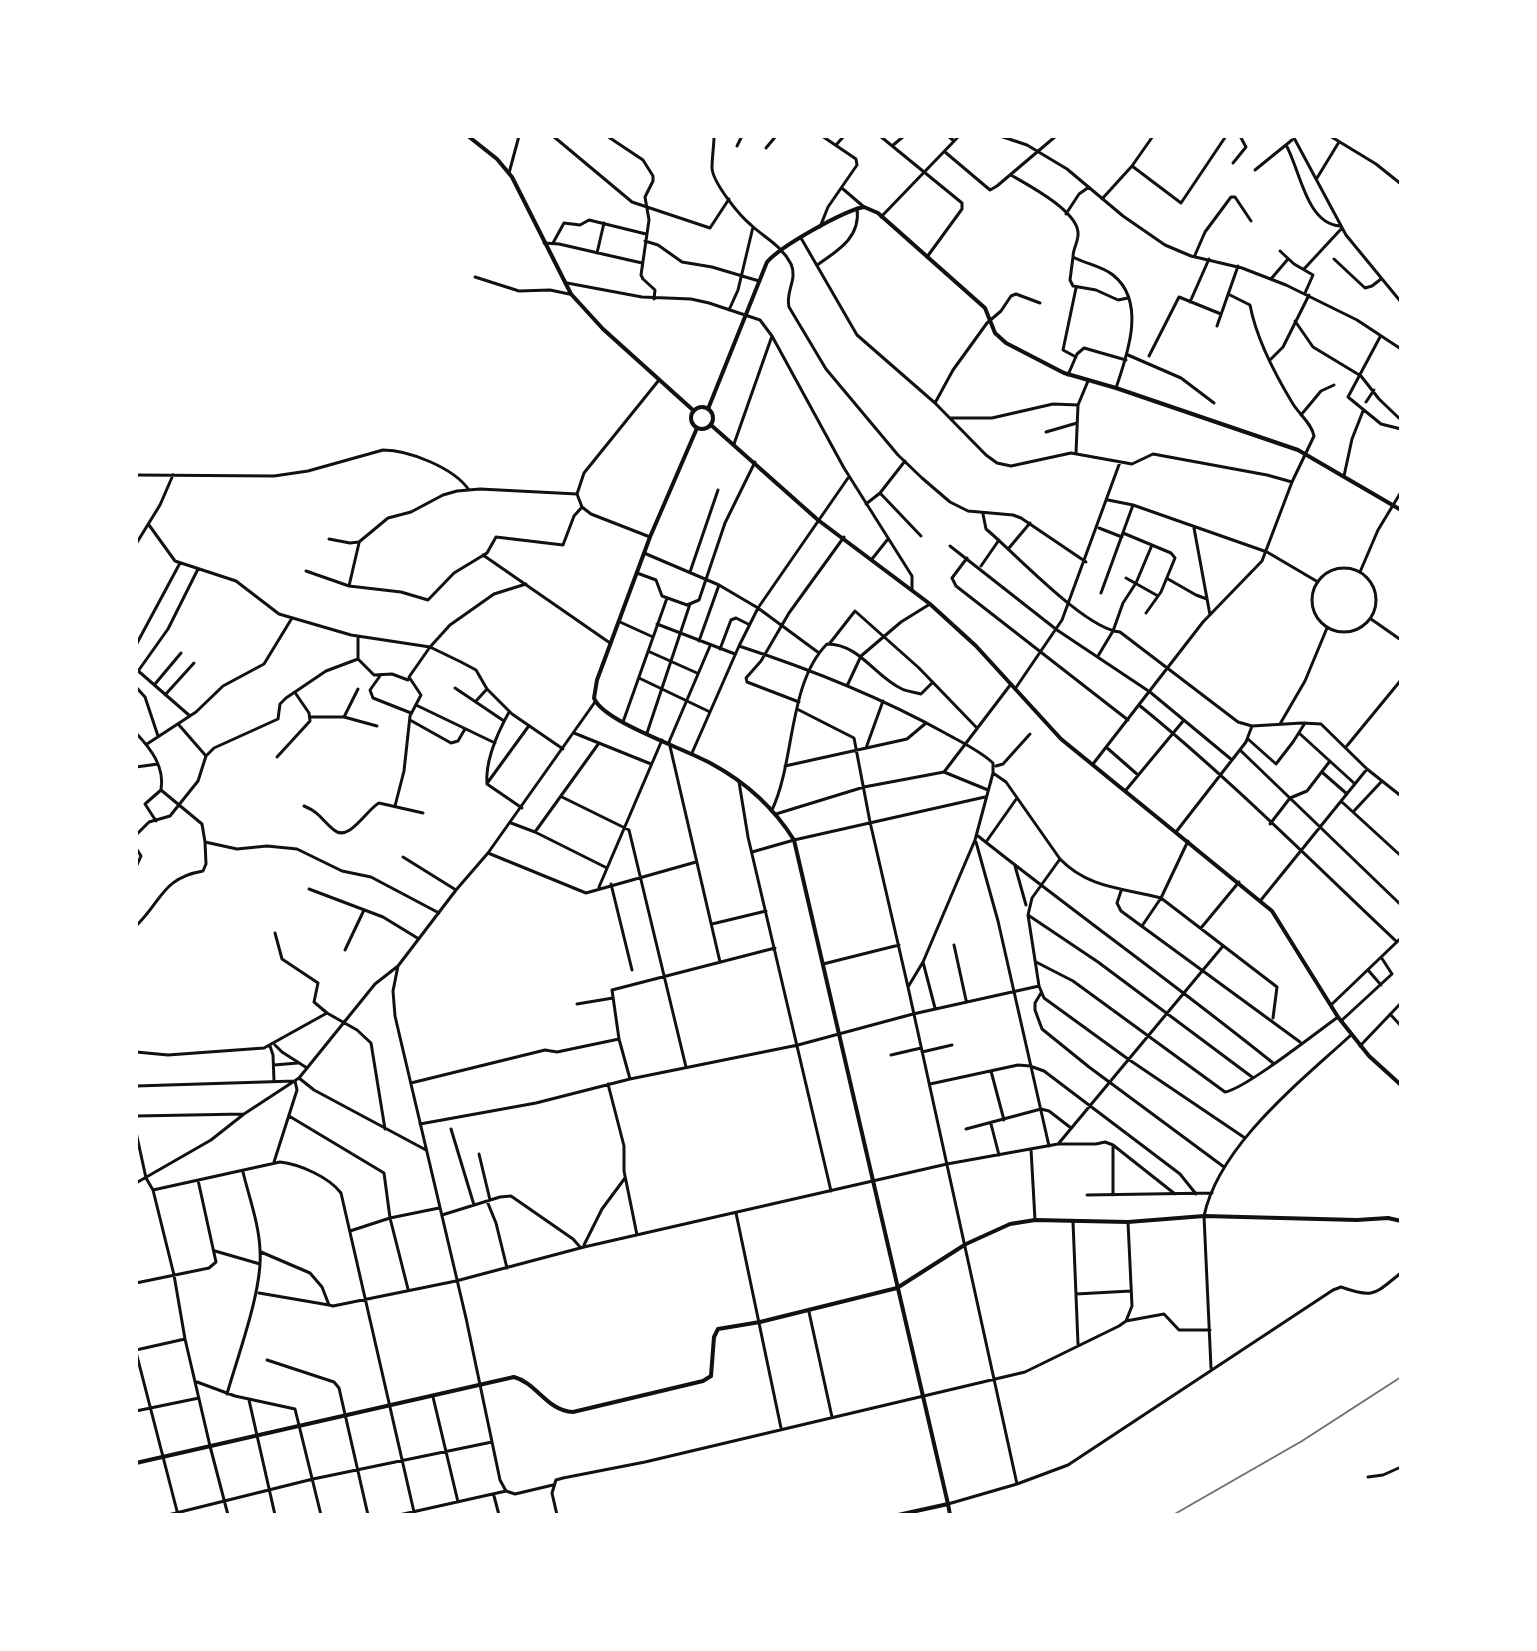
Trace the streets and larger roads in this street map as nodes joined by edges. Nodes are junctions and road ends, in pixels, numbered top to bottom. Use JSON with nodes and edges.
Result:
{"nodes":[{"id":1,"x":468,"y":136,"type":"edge"},
{"id":2,"x":519,"y":136,"type":"edge"},
{"id":3,"x":553,"y":136,"type":"edge"},
{"id":4,"x":607,"y":136,"type":"edge"},
{"id":5,"x":714,"y":136,"type":"edge"},
{"id":6,"x":742,"y":136,"type":"edge"},
{"id":7,"x":776,"y":136,"type":"edge"},
{"id":8,"x":822,"y":136,"type":"edge"},
{"id":9,"x":844,"y":136,"type":"edge"},
{"id":10,"x":880,"y":136,"type":"edge"},
{"id":11,"x":904,"y":136,"type":"edge"},
{"id":12,"x":948,"y":136,"type":"edge"},
{"id":13,"x":959,"y":136,"type":"edge"},
{"id":14,"x":1000,"y":136,"type":"edge"},
{"id":15,"x":1056,"y":136,"type":"edge"},
{"id":16,"x":1153,"y":136,"type":"edge"},
{"id":17,"x":1226,"y":136,"type":"edge"},
{"id":18,"x":1240,"y":136,"type":"edge"},
{"id":19,"x":1330,"y":136,"type":"edge"},
{"id":20,"x":1293,"y":137,"type":"edge"},
{"id":21,"x":954,"y":141,"type":"junction"},
{"id":22,"x":1339,"y":142,"type":"junction"},
{"id":23,"x":1286,"y":145,"type":"junction"},
{"id":24,"x":737,"y":146,"type":"dead end"},
{"id":25,"x":836,"y":146,"type":"junction"},
{"id":26,"x":892,"y":146,"type":"junction"},
{"id":27,"x":766,"y":148,"type":"dead end"},
{"id":28,"x":1037,"y":150,"type":"junction"},
{"id":29,"x":945,"y":152,"type":"junction"},
{"id":30,"x":1303,"y":156,"type":"junction"},
{"id":31,"x":1293,"y":160,"type":"junction"},
{"id":32,"x":1233,"y":163,"type":"dead end"},
{"id":33,"x":1132,"y":166,"type":"junction"},
{"id":34,"x":1255,"y":170,"type":"dead end"},
{"id":35,"x":509,"y":173,"type":"junction"},
{"id":36,"x":925,"y":174,"type":"junction"},
{"id":37,"x":1011,"y":175,"type":"junction"},
{"id":38,"x":1317,"y":178,"type":"junction"},
{"id":39,"x":1401,"y":184,"type":"edge"},
{"id":40,"x":1089,"y":187,"type":"junction"},
{"id":41,"x":842,"y":188,"type":"junction"},
{"id":42,"x":729,"y":199,"type":"junction"},
{"id":43,"x":1102,"y":199,"type":"junction"},
{"id":44,"x":864,"y":207,"type":"junction"},
{"id":45,"x":647,"y":208,"type":"junction"},
{"id":46,"x":857,"y":208,"type":"junction"},
{"id":47,"x":1065,"y":214,"type":"junction"},
{"id":48,"x":881,"y":217,"type":"junction"},
{"id":49,"x":1251,"y":221,"type":"dead end"},
{"id":50,"x":604,"y":223,"type":"junction"},
{"id":51,"x":753,"y":227,"type":"junction"},
{"id":52,"x":820,"y":227,"type":"junction"},
{"id":53,"x":1341,"y":227,"type":"junction"},
{"id":54,"x":646,"y":234,"type":"junction"},
{"id":55,"x":801,"y":238,"type":"junction"},
{"id":56,"x":645,"y":241,"type":"junction"},
{"id":57,"x":544,"y":243,"type":"junction"},
{"id":58,"x":553,"y":243,"type":"junction"},
{"id":59,"x":780,"y":250,"type":"junction"},
{"id":60,"x":1280,"y":251,"type":"dead end"},
{"id":61,"x":597,"y":253,"type":"junction"},
{"id":62,"x":1195,"y":256,"type":"junction"},
{"id":63,"x":927,"y":257,"type":"junction"},
{"id":64,"x":1073,"y":257,"type":"junction"},
{"id":65,"x":1209,"y":259,"type":"junction"},
{"id":66,"x":1288,"y":259,"type":"junction"},
{"id":67,"x":1334,"y":259,"type":"dead end"},
{"id":68,"x":642,"y":263,"type":"junction"},
{"id":69,"x":817,"y":265,"type":"junction"},
{"id":70,"x":1238,"y":266,"type":"junction"},
{"id":71,"x":1304,"y":269,"type":"junction"},
{"id":72,"x":742,"y":275,"type":"junction"},
{"id":73,"x":475,"y":277,"type":"dead end"},
{"id":74,"x":1271,"y":279,"type":"junction"},
{"id":75,"x":1381,"y":279,"type":"junction"},
{"id":76,"x":759,"y":281,"type":"junction"},
{"id":77,"x":563,"y":282,"type":"junction"},
{"id":78,"x":1076,"y":288,"type":"junction"},
{"id":79,"x":571,"y":294,"type":"junction"},
{"id":80,"x":1228,"y":294,"type":"junction"},
{"id":81,"x":1307,"y":294,"type":"junction"},
{"id":82,"x":1128,"y":298,"type":"junction"},
{"id":83,"x":654,"y":299,"type":"junction"},
{"id":84,"x":1190,"y":302,"type":"junction"},
{"id":85,"x":1401,"y":302,"type":"edge"},
{"id":86,"x":1040,"y":303,"type":"dead end"},
{"id":87,"x":729,"y":310,"type":"junction"},
{"id":88,"x":1221,"y":314,"type":"junction"},
{"id":89,"x":745,"y":315,"type":"junction"},
{"id":90,"x":989,"y":320,"type":"junction"},
{"id":91,"x":1295,"y":321,"type":"junction"},
{"id":92,"x":1217,"y":326,"type":"dead end"},
{"id":93,"x":1381,"y":335,"type":"junction"},
{"id":94,"x":772,"y":336,"type":"junction"},
{"id":95,"x":1401,"y":349,"type":"edge"},
{"id":96,"x":1149,"y":356,"type":"dead end"},
{"id":97,"x":1076,"y":357,"type":"junction"},
{"id":98,"x":1127,"y":358,"type":"junction"},
{"id":99,"x":1271,"y":359,"type":"junction"},
{"id":100,"x":1068,"y":375,"type":"junction"},
{"id":101,"x":1361,"y":376,"type":"junction"},
{"id":102,"x":659,"y":380,"type":"junction"},
{"id":103,"x":1088,"y":381,"type":"junction"},
{"id":104,"x":1334,"y":385,"type":"dead end"},
{"id":105,"x":1116,"y":388,"type":"junction"},
{"id":106,"x":1374,"y":390,"type":"junction"},
{"id":107,"x":1366,"y":402,"type":"dead end"},
{"id":108,"x":935,"y":403,"type":"junction"},
{"id":109,"x":1214,"y":403,"type":"dead end"},
{"id":110,"x":1078,"y":405,"type":"junction"},
{"id":111,"x":708,"y":409,"type":"junction"},
{"id":112,"x":694,"y":411,"type":"junction"},
{"id":113,"x":1364,"y":411,"type":"junction"},
{"id":114,"x":1301,"y":415,"type":"junction"},
{"id":115,"x":950,"y":418,"type":"junction"},
{"id":116,"x":1401,"y":420,"type":"edge"},
{"id":117,"x":1077,"y":423,"type":"junction"},
{"id":118,"x":711,"y":425,"type":"junction"},
{"id":119,"x":697,"y":428,"type":"junction"},
{"id":120,"x":1401,"y":429,"type":"edge"},
{"id":121,"x":1046,"y":432,"type":"dead end"},
{"id":122,"x":1401,"y":443,"type":"edge"},
{"id":123,"x":734,"y":444,"type":"junction"},
{"id":124,"x":1076,"y":453,"type":"junction"},
{"id":125,"x":1304,"y":453,"type":"junction"},
{"id":126,"x":1401,"y":457,"type":"edge"},
{"id":127,"x":905,"y":461,"type":"junction"},
{"id":128,"x":1120,"y":461,"type":"junction"},
{"id":129,"x":755,"y":462,"type":"junction"},
{"id":130,"x":136,"y":475,"type":"edge"},
{"id":131,"x":173,"y":475,"type":"junction"},
{"id":132,"x":1344,"y":476,"type":"junction"},
{"id":133,"x":849,"y":477,"type":"junction"},
{"id":134,"x":1292,"y":482,"type":"junction"},
{"id":135,"x":469,"y":490,"type":"junction"},
{"id":136,"x":718,"y":490,"type":"dead end"},
{"id":137,"x":1401,"y":492,"type":"edge"},
{"id":138,"x":880,"y":493,"type":"junction"},
{"id":139,"x":577,"y":494,"type":"junction"},
{"id":140,"x":1108,"y":500,"type":"junction"},
{"id":141,"x":866,"y":504,"type":"junction"},
{"id":142,"x":1133,"y":505,"type":"junction"},
{"id":143,"x":1393,"y":505,"type":"junction"},
{"id":144,"x":582,"y":507,"type":"junction"},
{"id":145,"x":1401,"y":510,"type":"edge"},
{"id":146,"x":983,"y":514,"type":"junction"},
{"id":147,"x":818,"y":520,"type":"junction"},
{"id":148,"x":1030,"y":523,"type":"junction"},
{"id":149,"x":149,"y":525,"type":"junction"},
{"id":150,"x":1194,"y":526,"type":"junction"},
{"id":151,"x":1098,"y":528,"type":"junction"},
{"id":152,"x":1122,"y":535,"type":"junction"},
{"id":153,"x":921,"y":536,"type":"dead end"},
{"id":154,"x":650,"y":537,"type":"junction"},
{"id":155,"x":844,"y":537,"type":"junction"},
{"id":156,"x":329,"y":539,"type":"dead end"},
{"id":157,"x":888,"y":539,"type":"junction"},
{"id":158,"x":999,"y":540,"type":"junction"},
{"id":159,"x":359,"y":542,"type":"junction"},
{"id":160,"x":136,"y":544,"type":"edge"},
{"id":161,"x":1152,"y":545,"type":"junction"},
{"id":162,"x":950,"y":546,"type":"dead end"},
{"id":163,"x":1009,"y":548,"type":"junction"},
{"id":164,"x":1267,"y":552,"type":"junction"},
{"id":165,"x":644,"y":553,"type":"junction"},
{"id":166,"x":483,"y":555,"type":"junction"},
{"id":167,"x":967,"y":558,"type":"junction"},
{"id":168,"x":872,"y":559,"type":"junction"},
{"id":169,"x":1086,"y":562,"type":"junction"},
{"id":170,"x":180,"y":563,"type":"junction"},
{"id":171,"x":980,"y":567,"type":"junction"},
{"id":172,"x":198,"y":569,"type":"junction"},
{"id":173,"x":306,"y":571,"type":"dead end"},
{"id":174,"x":690,"y":572,"type":"junction"},
{"id":175,"x":1360,"y":572,"type":"junction"},
{"id":176,"x":637,"y":573,"type":"junction"},
{"id":177,"x":1126,"y":578,"type":"dead end"},
{"id":178,"x":1168,"y":579,"type":"junction"},
{"id":179,"x":706,"y":580,"type":"junction"},
{"id":180,"x":1318,"y":582,"type":"junction"},
{"id":181,"x":1136,"y":583,"type":"junction"},
{"id":182,"x":526,"y":584,"type":"junction"},
{"id":183,"x":719,"y":585,"type":"junction"},
{"id":184,"x":349,"y":586,"type":"junction"},
{"id":185,"x":912,"y":590,"type":"junction"},
{"id":186,"x":1101,"y":593,"type":"dead end"},
{"id":187,"x":1158,"y":596,"type":"junction"},
{"id":188,"x":667,"y":598,"type":"junction"},
{"id":189,"x":1207,"y":599,"type":"junction"},
{"id":190,"x":1069,"y":603,"type":"junction"},
{"id":191,"x":690,"y":604,"type":"junction"},
{"id":192,"x":930,"y":604,"type":"junction"},
{"id":193,"x":758,"y":608,"type":"junction"},
{"id":194,"x":1146,"y":613,"type":"dead end"},
{"id":195,"x":1210,"y":615,"type":"junction"},
{"id":196,"x":292,"y":618,"type":"junction"},
{"id":197,"x":1370,"y":619,"type":"junction"},
{"id":198,"x":619,"y":622,"type":"junction"},
{"id":199,"x":657,"y":624,"type":"junction"},
{"id":200,"x":748,"y":624,"type":"junction"},
{"id":201,"x":781,"y":625,"type":"junction"},
{"id":202,"x":1327,"y":628,"type":"junction"},
{"id":203,"x":1057,"y":630,"type":"junction"},
{"id":204,"x":1113,"y":631,"type":"junction"},
{"id":205,"x":681,"y":634,"type":"junction"},
{"id":206,"x":358,"y":636,"type":"junction"},
{"id":207,"x":884,"y":636,"type":"junction"},
{"id":208,"x":653,"y":637,"type":"junction"},
{"id":209,"x":1401,"y":640,"type":"edge"},
{"id":210,"x":699,"y":641,"type":"junction"},
{"id":211,"x":610,"y":643,"type":"junction"},
{"id":212,"x":830,"y":643,"type":"junction"},
{"id":213,"x":136,"y":645,"type":"edge"},
{"id":214,"x":710,"y":646,"type":"junction"},
{"id":215,"x":739,"y":646,"type":"junction"},
{"id":216,"x":430,"y":647,"type":"junction"},
{"id":217,"x":720,"y":649,"type":"junction"},
{"id":218,"x":648,"y":652,"type":"junction"},
{"id":219,"x":181,"y":653,"type":"dead end"},
{"id":220,"x":819,"y":653,"type":"junction"},
{"id":221,"x":735,"y":654,"type":"junction"},
{"id":222,"x":765,"y":654,"type":"junction"},
{"id":223,"x":1041,"y":654,"type":"junction"},
{"id":224,"x":861,"y":656,"type":"junction"},
{"id":225,"x":1097,"y":657,"type":"junction"},
{"id":226,"x":358,"y":659,"type":"junction"},
{"id":227,"x":672,"y":662,"type":"junction"},
{"id":228,"x":194,"y":663,"type":"dead end"},
{"id":229,"x":1169,"y":667,"type":"junction"},
{"id":230,"x":810,"y":669,"type":"junction"},
{"id":231,"x":137,"y":672,"type":"edge"},
{"id":232,"x":697,"y":673,"type":"junction"},
{"id":233,"x":380,"y":676,"type":"junction"},
{"id":234,"x":639,"y":678,"type":"junction"},
{"id":235,"x":408,"y":680,"type":"junction"},
{"id":236,"x":1401,"y":680,"type":"edge"},
{"id":237,"x":933,"y":682,"type":"junction"},
{"id":238,"x":154,"y":685,"type":"junction"},
{"id":239,"x":847,"y":686,"type":"junction"},
{"id":240,"x":136,"y":687,"type":"edge"},
{"id":241,"x":1013,"y":687,"type":"junction"},
{"id":242,"x":455,"y":688,"type":"dead end"},
{"id":243,"x":358,"y":689,"type":"dead end"},
{"id":244,"x":487,"y":689,"type":"junction"},
{"id":245,"x":662,"y":689,"type":"junction"},
{"id":246,"x":1150,"y":692,"type":"junction"},
{"id":247,"x":295,"y":693,"type":"junction"},
{"id":248,"x":165,"y":695,"type":"junction"},
{"id":249,"x":686,"y":700,"type":"junction"},
{"id":250,"x":883,"y":701,"type":"junction"},
{"id":251,"x":475,"y":702,"type":"junction"},
{"id":252,"x":595,"y":702,"type":"junction"},
{"id":253,"x":799,"y":703,"type":"junction"},
{"id":254,"x":416,"y":704,"type":"junction"},
{"id":255,"x":1139,"y":705,"type":"junction"},
{"id":256,"x":797,"y":709,"type":"junction"},
{"id":257,"x":509,"y":712,"type":"junction"},
{"id":258,"x":710,"y":712,"type":"junction"},
{"id":259,"x":411,"y":713,"type":"junction"},
{"id":260,"x":190,"y":716,"type":"junction"},
{"id":261,"x":310,"y":717,"type":"junction"},
{"id":262,"x":344,"y":717,"type":"junction"},
{"id":263,"x":410,"y":720,"type":"junction"},
{"id":264,"x":1128,"y":720,"type":"junction"},
{"id":265,"x":1184,"y":720,"type":"junction"},
{"id":266,"x":504,"y":721,"type":"junction"},
{"id":267,"x":623,"y":723,"type":"junction"},
{"id":268,"x":926,"y":723,"type":"junction"},
{"id":269,"x":1305,"y":723,"type":"junction"},
{"id":270,"x":178,"y":724,"type":"junction"},
{"id":271,"x":1280,"y":724,"type":"junction"},
{"id":272,"x":377,"y":726,"type":"dead end"},
{"id":273,"x":1252,"y":726,"type":"junction"},
{"id":274,"x":528,"y":727,"type":"junction"},
{"id":275,"x":976,"y":727,"type":"junction"},
{"id":276,"x":465,"y":729,"type":"junction"},
{"id":277,"x":136,"y":733,"type":"edge"},
{"id":278,"x":574,"y":733,"type":"junction"},
{"id":279,"x":647,"y":733,"type":"junction"},
{"id":280,"x":1173,"y":733,"type":"junction"},
{"id":281,"x":1299,"y":733,"type":"junction"},
{"id":282,"x":1030,"y":734,"type":"dead end"},
{"id":283,"x":158,"y":736,"type":"junction"},
{"id":284,"x":1248,"y":739,"type":"junction"},
{"id":285,"x":662,"y":740,"type":"junction"},
{"id":286,"x":669,"y":742,"type":"junction"},
{"id":287,"x":495,"y":743,"type":"junction"},
{"id":288,"x":599,"y":743,"type":"junction"},
{"id":289,"x":147,"y":744,"type":"junction"},
{"id":290,"x":964,"y":744,"type":"junction"},
{"id":291,"x":1106,"y":747,"type":"junction"},
{"id":292,"x":1346,"y":747,"type":"junction"},
{"id":293,"x":866,"y":748,"type":"junction"},
{"id":294,"x":563,"y":749,"type":"junction"},
{"id":295,"x":858,"y":750,"type":"junction"},
{"id":296,"x":1240,"y":750,"type":"junction"},
{"id":297,"x":692,"y":753,"type":"junction"},
{"id":298,"x":206,"y":756,"type":"junction"},
{"id":299,"x":277,"y":757,"type":"dead end"},
{"id":300,"x":1232,"y":760,"type":"junction"},
{"id":301,"x":1330,"y":761,"type":"junction"},
{"id":302,"x":158,"y":764,"type":"junction"},
{"id":303,"x":651,"y":764,"type":"junction"},
{"id":304,"x":1093,"y":764,"type":"junction"},
{"id":305,"x":785,"y":766,"type":"junction"},
{"id":306,"x":994,"y":766,"type":"junction"},
{"id":307,"x":136,"y":767,"type":"edge"},
{"id":308,"x":1367,"y":769,"type":"junction"},
{"id":309,"x":944,"y":772,"type":"junction"},
{"id":310,"x":1322,"y":772,"type":"junction"},
{"id":311,"x":993,"y":773,"type":"junction"},
{"id":312,"x":1138,"y":775,"type":"junction"},
{"id":313,"x":1221,"y":775,"type":"junction"},
{"id":314,"x":1382,"y":781,"type":"junction"},
{"id":315,"x":739,"y":782,"type":"junction"},
{"id":316,"x":487,"y":784,"type":"junction"},
{"id":317,"x":1355,"y":784,"type":"junction"},
{"id":318,"x":864,"y":787,"type":"junction"},
{"id":319,"x":161,"y":790,"type":"junction"},
{"id":320,"x":988,"y":790,"type":"junction"},
{"id":321,"x":1126,"y":790,"type":"junction"},
{"id":322,"x":1347,"y":794,"type":"junction"},
{"id":323,"x":1401,"y":796,"type":"edge"},
{"id":324,"x":562,"y":797,"type":"junction"},
{"id":325,"x":985,"y":797,"type":"junction"},
{"id":326,"x":1017,"y":798,"type":"junction"},
{"id":327,"x":1290,"y":798,"type":"junction"},
{"id":328,"x":1341,"y":801,"type":"junction"},
{"id":329,"x":180,"y":804,"type":"junction"},
{"id":330,"x":304,"y":806,"type":"dead end"},
{"id":331,"x":395,"y":806,"type":"junction"},
{"id":332,"x":522,"y":808,"type":"junction"},
{"id":333,"x":774,"y":812,"type":"junction"},
{"id":334,"x":1353,"y":812,"type":"junction"},
{"id":335,"x":423,"y":813,"type":"dead end"},
{"id":336,"x":156,"y":821,"type":"junction"},
{"id":337,"x":870,"y":822,"type":"junction"},
{"id":338,"x":511,"y":823,"type":"junction"},
{"id":339,"x":1270,"y":824,"type":"junction"},
{"id":340,"x":625,"y":827,"type":"junction"},
{"id":341,"x":1319,"y":828,"type":"junction"},
{"id":342,"x":535,"y":832,"type":"junction"},
{"id":343,"x":1176,"y":832,"type":"junction"},
{"id":344,"x":136,"y":835,"type":"edge"},
{"id":345,"x":976,"y":837,"type":"junction"},
{"id":346,"x":794,"y":840,"type":"junction"},
{"id":347,"x":1188,"y":841,"type":"junction"},
{"id":348,"x":205,"y":842,"type":"junction"},
{"id":349,"x":986,"y":842,"type":"junction"},
{"id":350,"x":136,"y":848,"type":"edge"},
{"id":351,"x":1300,"y":851,"type":"junction"},
{"id":352,"x":752,"y":852,"type":"junction"},
{"id":353,"x":488,"y":853,"type":"junction"},
{"id":354,"x":1401,"y":856,"type":"edge"},
{"id":355,"x":403,"y":857,"type":"dead end"},
{"id":356,"x":1060,"y":859,"type":"junction"},
{"id":357,"x":697,"y":862,"type":"junction"},
{"id":358,"x":1015,"y":866,"type":"junction"},
{"id":359,"x":136,"y":867,"type":"edge"},
{"id":360,"x":607,"y":868,"type":"junction"},
{"id":361,"x":639,"y":879,"type":"junction"},
{"id":362,"x":1239,"y":882,"type":"junction"},
{"id":363,"x":611,"y":884,"type":"junction"},
{"id":364,"x":599,"y":887,"type":"junction"},
{"id":365,"x":1041,"y":887,"type":"junction"},
{"id":366,"x":309,"y":889,"type":"dead end"},
{"id":367,"x":456,"y":890,"type":"junction"},
{"id":368,"x":1121,"y":891,"type":"junction"},
{"id":369,"x":1161,"y":898,"type":"junction"},
{"id":370,"x":1260,"y":900,"type":"junction"},
{"id":371,"x":1026,"y":905,"type":"dead end"},
{"id":372,"x":1401,"y":905,"type":"edge"},
{"id":373,"x":364,"y":910,"type":"junction"},
{"id":374,"x":766,"y":911,"type":"junction"},
{"id":375,"x":439,"y":913,"type":"junction"},
{"id":376,"x":1028,"y":915,"type":"junction"},
{"id":377,"x":711,"y":925,"type":"junction"},
{"id":378,"x":136,"y":926,"type":"edge"},
{"id":379,"x":1142,"y":926,"type":"junction"},
{"id":380,"x":1201,"y":928,"type":"junction"},
{"id":381,"x":275,"y":933,"type":"dead end"},
{"id":382,"x":419,"y":939,"type":"junction"},
{"id":383,"x":1399,"y":940,"type":"edge"},
{"id":384,"x":899,"y":945,"type":"junction"},
{"id":385,"x":954,"y":945,"type":"dead end"},
{"id":386,"x":1223,"y":946,"type":"junction"},
{"id":387,"x":775,"y":948,"type":"junction"},
{"id":388,"x":345,"y":950,"type":"dead end"},
{"id":389,"x":1381,"y":957,"type":"junction"},
{"id":390,"x":720,"y":962,"type":"junction"},
{"id":391,"x":923,"y":962,"type":"junction"},
{"id":392,"x":1036,"y":962,"type":"junction"},
{"id":393,"x":823,"y":964,"type":"junction"},
{"id":394,"x":398,"y":966,"type":"junction"},
{"id":395,"x":632,"y":970,"type":"dead end"},
{"id":396,"x":1204,"y":970,"type":"junction"},
{"id":397,"x":1368,"y":970,"type":"junction"},
{"id":398,"x":666,"y":977,"type":"junction"},
{"id":399,"x":1381,"y":985,"type":"junction"},
{"id":400,"x":1039,"y":986,"type":"junction"},
{"id":401,"x":908,"y":987,"type":"junction"},
{"id":402,"x":1013,"y":992,"type":"junction"},
{"id":403,"x":1041,"y":993,"type":"junction"},
{"id":404,"x":1185,"y":993,"type":"junction"},
{"id":405,"x":613,"y":998,"type":"junction"},
{"id":406,"x":967,"y":1002,"type":"junction"},
{"id":407,"x":1401,"y":1003,"type":"edge"},
{"id":408,"x":577,"y":1004,"type":"dead end"},
{"id":409,"x":1331,"y":1005,"type":"junction"},
{"id":410,"x":935,"y":1009,"type":"junction"},
{"id":411,"x":327,"y":1013,"type":"junction"},
{"id":412,"x":913,"y":1014,"type":"junction"},
{"id":413,"x":1390,"y":1014,"type":"junction"},
{"id":414,"x":1167,"y":1015,"type":"junction"},
{"id":415,"x":1272,"y":1019,"type":"junction"},
{"id":416,"x":1340,"y":1019,"type":"junction"},
{"id":417,"x":342,"y":1022,"type":"junction"},
{"id":418,"x":1401,"y":1026,"type":"edge"},
{"id":419,"x":839,"y":1035,"type":"junction"},
{"id":420,"x":1351,"y":1035,"type":"junction"},
{"id":421,"x":1148,"y":1037,"type":"junction"},
{"id":422,"x":619,"y":1039,"type":"junction"},
{"id":423,"x":1301,"y":1043,"type":"junction"},
{"id":424,"x":272,"y":1045,"type":"junction"},
{"id":425,"x":798,"y":1045,"type":"junction"},
{"id":426,"x":952,"y":1045,"type":"dead end"},
{"id":427,"x":1360,"y":1046,"type":"junction"},
{"id":428,"x":922,"y":1050,"type":"junction"},
{"id":429,"x":136,"y":1052,"type":"edge"},
{"id":430,"x":891,"y":1055,"type":"dead end"},
{"id":431,"x":1128,"y":1059,"type":"junction"},
{"id":432,"x":298,"y":1063,"type":"junction"},
{"id":433,"x":1273,"y":1063,"type":"junction"},
{"id":434,"x":274,"y":1065,"type":"junction"},
{"id":435,"x":1030,"y":1066,"type":"junction"},
{"id":436,"x":686,"y":1067,"type":"junction"},
{"id":437,"x":307,"y":1068,"type":"junction"},
{"id":438,"x":991,"y":1071,"type":"junction"},
{"id":439,"x":1252,"y":1077,"type":"junction"},
{"id":440,"x":630,"y":1079,"type":"junction"},
{"id":441,"x":297,"y":1080,"type":"junction"},
{"id":442,"x":274,"y":1081,"type":"junction"},
{"id":443,"x":1109,"y":1082,"type":"junction"},
{"id":444,"x":411,"y":1083,"type":"junction"},
{"id":445,"x":608,"y":1084,"type":"junction"},
{"id":446,"x":929,"y":1084,"type":"junction"},
{"id":447,"x":1401,"y":1085,"type":"edge"},
{"id":448,"x":136,"y":1086,"type":"edge"},
{"id":449,"x":1091,"y":1106,"type":"junction"},
{"id":450,"x":1041,"y":1109,"type":"junction"},
{"id":451,"x":244,"y":1114,"type":"junction"},
{"id":452,"x":136,"y":1116,"type":"edge"},
{"id":453,"x":289,"y":1116,"type":"junction"},
{"id":454,"x":1004,"y":1120,"type":"junction"},
{"id":455,"x":991,"y":1123,"type":"junction"},
{"id":456,"x":420,"y":1124,"type":"junction"},
{"id":457,"x":1071,"y":1128,"type":"junction"},
{"id":458,"x":385,"y":1129,"type":"junction"},
{"id":459,"x":451,"y":1129,"type":"dead end"},
{"id":460,"x":966,"y":1129,"type":"dead end"},
{"id":461,"x":136,"y":1132,"type":"edge"},
{"id":462,"x":1245,"y":1138,"type":"junction"},
{"id":463,"x":1058,"y":1144,"type":"junction"},
{"id":464,"x":1113,"y":1145,"type":"junction"},
{"id":465,"x":1049,"y":1146,"type":"junction"},
{"id":466,"x":1031,"y":1149,"type":"junction"},
{"id":467,"x":426,"y":1150,"type":"junction"},
{"id":468,"x":479,"y":1154,"type":"dead end"},
{"id":469,"x":999,"y":1155,"type":"junction"},
{"id":470,"x":274,"y":1163,"type":"junction"},
{"id":471,"x":947,"y":1164,"type":"junction"},
{"id":472,"x":1226,"y":1168,"type":"junction"},
{"id":473,"x":242,"y":1171,"type":"junction"},
{"id":474,"x":146,"y":1178,"type":"junction"},
{"id":475,"x":625,"y":1178,"type":"junction"},
{"id":476,"x":198,"y":1180,"type":"junction"},
{"id":477,"x":873,"y":1181,"type":"junction"},
{"id":478,"x":136,"y":1183,"type":"edge"},
{"id":479,"x":153,"y":1190,"type":"junction"},
{"id":480,"x":831,"y":1191,"type":"junction"},
{"id":481,"x":1212,"y":1193,"type":"junction"},
{"id":482,"x":1175,"y":1194,"type":"junction"},
{"id":483,"x":1196,"y":1194,"type":"junction"},
{"id":484,"x":1087,"y":1195,"type":"dead end"},
{"id":485,"x":1113,"y":1195,"type":"junction"},
{"id":486,"x":489,"y":1200,"type":"junction"},
{"id":487,"x":474,"y":1205,"type":"junction"},
{"id":488,"x":440,"y":1207,"type":"junction"},
{"id":489,"x":736,"y":1213,"type":"junction"},
{"id":490,"x":442,"y":1215,"type":"junction"},
{"id":491,"x":1204,"y":1216,"type":"junction"},
{"id":492,"x":390,"y":1218,"type":"junction"},
{"id":493,"x":1035,"y":1220,"type":"junction"},
{"id":494,"x":1401,"y":1221,"type":"edge"},
{"id":495,"x":1073,"y":1222,"type":"junction"},
{"id":496,"x":1128,"y":1222,"type":"junction"},
{"id":497,"x":350,"y":1231,"type":"junction"},
{"id":498,"x":637,"y":1235,"type":"junction"},
{"id":499,"x":966,"y":1244,"type":"junction"},
{"id":500,"x":582,"y":1248,"type":"junction"},
{"id":501,"x":215,"y":1251,"type":"junction"},
{"id":502,"x":261,"y":1252,"type":"junction"},
{"id":503,"x":260,"y":1264,"type":"junction"},
{"id":504,"x":507,"y":1268,"type":"junction"},
{"id":505,"x":1401,"y":1273,"type":"edge"},
{"id":506,"x":174,"y":1275,"type":"junction"},
{"id":507,"x":456,"y":1281,"type":"junction"},
{"id":508,"x":136,"y":1283,"type":"edge"},
{"id":509,"x":897,"y":1288,"type":"junction"},
{"id":510,"x":408,"y":1289,"type":"junction"},
{"id":511,"x":1131,"y":1291,"type":"junction"},
{"id":512,"x":259,"y":1293,"type":"dead end"},
{"id":513,"x":1076,"y":1294,"type":"junction"},
{"id":514,"x":364,"y":1299,"type":"junction"},
{"id":515,"x":329,"y":1305,"type":"junction"},
{"id":516,"x":808,"y":1308,"type":"junction"},
{"id":517,"x":1126,"y":1321,"type":"junction"},
{"id":518,"x":760,"y":1322,"type":"junction"},
{"id":519,"x":1210,"y":1330,"type":"junction"},
{"id":520,"x":185,"y":1339,"type":"junction"},
{"id":521,"x":1078,"y":1344,"type":"junction"},
{"id":522,"x":136,"y":1351,"type":"edge"},
{"id":523,"x":267,"y":1360,"type":"dead end"},
{"id":524,"x":1211,"y":1368,"type":"junction"},
{"id":525,"x":996,"y":1378,"type":"junction"},
{"id":526,"x":195,"y":1381,"type":"junction"},
{"id":527,"x":480,"y":1386,"type":"junction"},
{"id":528,"x":227,"y":1394,"type":"junction"},
{"id":529,"x":433,"y":1396,"type":"junction"},
{"id":530,"x":922,"y":1397,"type":"junction"},
{"id":531,"x":199,"y":1398,"type":"junction"},
{"id":532,"x":249,"y":1400,"type":"junction"},
{"id":533,"x":388,"y":1406,"type":"junction"},
{"id":534,"x":152,"y":1407,"type":"junction"},
{"id":535,"x":136,"y":1411,"type":"edge"},
{"id":536,"x":346,"y":1415,"type":"junction"},
{"id":537,"x":832,"y":1417,"type":"junction"},
{"id":538,"x":301,"y":1425,"type":"junction"},
{"id":539,"x":781,"y":1428,"type":"junction"},
{"id":540,"x":257,"y":1435,"type":"junction"},
{"id":541,"x":492,"y":1442,"type":"junction"},
{"id":542,"x":210,"y":1446,"type":"junction"},
{"id":543,"x":445,"y":1450,"type":"junction"},
{"id":544,"x":164,"y":1457,"type":"junction"},
{"id":545,"x":402,"y":1460,"type":"junction"},
{"id":546,"x":136,"y":1463,"type":"edge"},
{"id":547,"x":1401,"y":1467,"type":"edge"},
{"id":548,"x":358,"y":1469,"type":"junction"},
{"id":549,"x":1368,"y":1477,"type":"dead end"},
{"id":550,"x":313,"y":1479,"type":"junction"},
{"id":551,"x":1017,"y":1484,"type":"junction"},
{"id":552,"x":553,"y":1485,"type":"junction"},
{"id":553,"x":268,"y":1489,"type":"junction"},
{"id":554,"x":506,"y":1491,"type":"junction"},
{"id":555,"x":494,"y":1494,"type":"junction"},
{"id":556,"x":225,"y":1501,"type":"junction"},
{"id":557,"x":458,"y":1502,"type":"junction"},
{"id":558,"x":948,"y":1504,"type":"junction"},
{"id":559,"x":434,"y":1507,"type":"junction"},
{"id":560,"x":414,"y":1512,"type":"junction"},
{"id":561,"x":178,"y":1514,"type":"edge"},
{"id":562,"x":168,"y":1515,"type":"edge"},
{"id":563,"x":228,"y":1515,"type":"edge"},
{"id":564,"x":275,"y":1515,"type":"edge"},
{"id":565,"x":321,"y":1515,"type":"edge"},
{"id":566,"x":368,"y":1515,"type":"edge"},
{"id":567,"x":399,"y":1515,"type":"edge"},
{"id":568,"x":435,"y":1515,"type":"edge"},
{"id":569,"x":499,"y":1515,"type":"edge"},
{"id":570,"x":557,"y":1515,"type":"edge"},
{"id":571,"x":898,"y":1515,"type":"edge"},
{"id":572,"x":950,"y":1515,"type":"edge"}],
"edges":[{"from":1,"to":35,"type":"street"},
{"from":2,"to":35,"type":"street"},
{"from":3,"to":45,"type":"street"},
{"from":4,"to":45,"type":"street"},
{"from":5,"to":42,"type":"street"},
{"from":6,"to":24,"type":"street"},
{"from":7,"to":27,"type":"street"},
{"from":8,"to":25,"type":"street"},
{"from":9,"to":25,"type":"street"},
{"from":10,"to":26,"type":"street"},
{"from":11,"to":26,"type":"street"},
{"from":12,"to":21,"type":"street"},
{"from":13,"to":21,"type":"street"},
{"from":14,"to":28,"type":"street"},
{"from":15,"to":28,"type":"street"},
{"from":16,"to":33,"type":"street"},
{"from":17,"to":33,"type":"street"},
{"from":18,"to":32,"type":"street"},
{"from":19,"to":22,"type":"street"},
{"from":20,"to":23,"type":"street"},
{"from":20,"to":30,"type":"street"},
{"from":21,"to":29,"type":"street"},
{"from":22,"to":38,"type":"street"},
{"from":22,"to":39,"type":"street"},
{"from":23,"to":31,"type":"street"},
{"from":23,"to":34,"type":"street"},
{"from":25,"to":41,"type":"street"},
{"from":26,"to":36,"type":"street"},
{"from":28,"to":37,"type":"street"},
{"from":28,"to":40,"type":"street"},
{"from":29,"to":36,"type":"street"},
{"from":29,"to":37,"type":"street"},
{"from":30,"to":31,"type":"street"},
{"from":30,"to":38,"type":"street"},
{"from":31,"to":53,"type":"street"},
{"from":33,"to":43,"type":"street"},
{"from":35,"to":57,"type":"street"},
{"from":36,"to":48,"type":"street"},
{"from":36,"to":63,"type":"street"},
{"from":37,"to":47,"type":"street"},
{"from":38,"to":53,"type":"street"},
{"from":40,"to":43,"type":"street"},
{"from":40,"to":47,"type":"street"},
{"from":41,"to":44,"type":"street"},
{"from":41,"to":52,"type":"street"},
{"from":42,"to":45,"type":"street"},
{"from":42,"to":51,"type":"street"},
{"from":43,"to":62,"type":"street"},
{"from":44,"to":46,"type":"street"},
{"from":44,"to":48,"type":"street"},
{"from":45,"to":54,"type":"street"},
{"from":46,"to":52,"type":"street"},
{"from":46,"to":69,"type":"street"},
{"from":47,"to":64,"type":"street"},
{"from":48,"to":63,"type":"street"},
{"from":49,"to":62,"type":"street"},
{"from":50,"to":54,"type":"street"},
{"from":50,"to":58,"type":"street"},
{"from":50,"to":61,"type":"street"},
{"from":51,"to":59,"type":"street"},
{"from":51,"to":72,"type":"street"},
{"from":52,"to":55,"type":"street"},
{"from":53,"to":71,"type":"street"},
{"from":53,"to":75,"type":"street"},
{"from":54,"to":56,"type":"street"},
{"from":55,"to":59,"type":"street"},
{"from":55,"to":69,"type":"street"},
{"from":56,"to":68,"type":"street"},
{"from":56,"to":72,"type":"street"},
{"from":57,"to":58,"type":"street"},
{"from":57,"to":77,"type":"street"},
{"from":58,"to":61,"type":"street"},
{"from":59,"to":76,"type":"street"},
{"from":59,"to":127,"type":"street"},
{"from":60,"to":66,"type":"street"},
{"from":61,"to":68,"type":"street"},
{"from":62,"to":65,"type":"street"},
{"from":63,"to":90,"type":"street"},
{"from":64,"to":78,"type":"street"},
{"from":64,"to":82,"type":"street"},
{"from":65,"to":70,"type":"street"},
{"from":65,"to":84,"type":"street"},
{"from":66,"to":71,"type":"street"},
{"from":66,"to":74,"type":"street"},
{"from":67,"to":75,"type":"street"},
{"from":68,"to":83,"type":"street"},
{"from":69,"to":108,"type":"street"},
{"from":70,"to":74,"type":"street"},
{"from":70,"to":80,"type":"street"},
{"from":71,"to":81,"type":"street"},
{"from":72,"to":76,"type":"street"},
{"from":72,"to":87,"type":"street"},
{"from":73,"to":79,"type":"street"},
{"from":74,"to":81,"type":"street"},
{"from":75,"to":85,"type":"street"},
{"from":76,"to":89,"type":"street"},
{"from":77,"to":79,"type":"street"},
{"from":77,"to":83,"type":"street"},
{"from":78,"to":82,"type":"street"},
{"from":78,"to":97,"type":"street"},
{"from":79,"to":102,"type":"street"},
{"from":80,"to":88,"type":"street"},
{"from":80,"to":99,"type":"street"},
{"from":81,"to":91,"type":"street"},
{"from":81,"to":93,"type":"street"},
{"from":82,"to":98,"type":"street"},
{"from":83,"to":87,"type":"street"},
{"from":84,"to":88,"type":"street"},
{"from":84,"to":96,"type":"street"},
{"from":86,"to":90,"type":"street"},
{"from":87,"to":89,"type":"street"},
{"from":88,"to":92,"type":"street"},
{"from":89,"to":94,"type":"street"},
{"from":89,"to":111,"type":"street"},
{"from":90,"to":100,"type":"street"},
{"from":90,"to":108,"type":"street"},
{"from":91,"to":99,"type":"street"},
{"from":91,"to":101,"type":"street"},
{"from":93,"to":95,"type":"street"},
{"from":93,"to":101,"type":"street"},
{"from":94,"to":123,"type":"street"},
{"from":94,"to":133,"type":"street"},
{"from":97,"to":98,"type":"street"},
{"from":97,"to":100,"type":"street"},
{"from":98,"to":105,"type":"street"},
{"from":98,"to":109,"type":"street"},
{"from":99,"to":114,"type":"street"},
{"from":100,"to":103,"type":"street"},
{"from":101,"to":106,"type":"street"},
{"from":101,"to":113,"type":"street"},
{"from":102,"to":112,"type":"street"},
{"from":102,"to":139,"type":"street"},
{"from":103,"to":105,"type":"street"},
{"from":103,"to":110,"type":"street"},
{"from":104,"to":114,"type":"street"},
{"from":105,"to":125,"type":"street"},
{"from":106,"to":107,"type":"street"},
{"from":106,"to":116,"type":"street"},
{"from":108,"to":115,"type":"street"},
{"from":110,"to":115,"type":"street"},
{"from":110,"to":117,"type":"street"},
{"from":111,"to":112,"type":"street"},
{"from":111,"to":118,"type":"street"},
{"from":112,"to":119,"type":"street"},
{"from":113,"to":120,"type":"street"},
{"from":113,"to":132,"type":"street"},
{"from":114,"to":125,"type":"street"},
{"from":115,"to":124,"type":"street"},
{"from":117,"to":121,"type":"street"},
{"from":117,"to":124,"type":"street"},
{"from":118,"to":119,"type":"street"},
{"from":118,"to":123,"type":"street"},
{"from":119,"to":154,"type":"street"},
{"from":122,"to":126,"type":"street"},
{"from":123,"to":129,"type":"street"},
{"from":124,"to":128,"type":"street"},
{"from":125,"to":132,"type":"street"},
{"from":125,"to":134,"type":"street"},
{"from":127,"to":138,"type":"street"},
{"from":127,"to":146,"type":"street"},
{"from":128,"to":134,"type":"street"},
{"from":128,"to":140,"type":"street"},
{"from":129,"to":147,"type":"street"},
{"from":129,"to":179,"type":"street"},
{"from":130,"to":131,"type":"street"},
{"from":131,"to":135,"type":"street"},
{"from":131,"to":149,"type":"street"},
{"from":132,"to":143,"type":"street"},
{"from":133,"to":141,"type":"street"},
{"from":133,"to":147,"type":"street"},
{"from":134,"to":164,"type":"street"},
{"from":135,"to":139,"type":"street"},
{"from":135,"to":159,"type":"street"},
{"from":136,"to":174,"type":"street"},
{"from":137,"to":143,"type":"street"},
{"from":138,"to":141,"type":"street"},
{"from":138,"to":153,"type":"street"},
{"from":139,"to":144,"type":"street"},
{"from":140,"to":142,"type":"street"},
{"from":140,"to":151,"type":"street"},
{"from":141,"to":157,"type":"street"},
{"from":142,"to":150,"type":"street"},
{"from":142,"to":152,"type":"street"},
{"from":143,"to":145,"type":"street"},
{"from":143,"to":175,"type":"street"},
{"from":144,"to":154,"type":"street"},
{"from":144,"to":166,"type":"street"},
{"from":146,"to":148,"type":"street"},
{"from":146,"to":158,"type":"street"},
{"from":147,"to":155,"type":"street"},
{"from":147,"to":193,"type":"street"},
{"from":148,"to":163,"type":"street"},
{"from":148,"to":169,"type":"street"},
{"from":149,"to":160,"type":"street"},
{"from":149,"to":170,"type":"street"},
{"from":150,"to":164,"type":"street"},
{"from":150,"to":189,"type":"street"},
{"from":151,"to":152,"type":"street"},
{"from":151,"to":169,"type":"street"},
{"from":152,"to":161,"type":"street"},
{"from":152,"to":186,"type":"street"},
{"from":154,"to":165,"type":"street"},
{"from":155,"to":168,"type":"street"},
{"from":155,"to":201,"type":"street"},
{"from":156,"to":159,"type":"street"},
{"from":157,"to":168,"type":"street"},
{"from":157,"to":185,"type":"street"},
{"from":158,"to":163,"type":"street"},
{"from":158,"to":171,"type":"street"},
{"from":159,"to":184,"type":"street"},
{"from":161,"to":178,"type":"street"},
{"from":161,"to":181,"type":"street"},
{"from":162,"to":167,"type":"street"},
{"from":163,"to":190,"type":"street"},
{"from":164,"to":180,"type":"street"},
{"from":164,"to":195,"type":"street"},
{"from":165,"to":174,"type":"street"},
{"from":165,"to":176,"type":"street"},
{"from":166,"to":182,"type":"street"},
{"from":166,"to":184,"type":"street"},
{"from":167,"to":171,"type":"street"},
{"from":167,"to":223,"type":"street"},
{"from":168,"to":185,"type":"street"},
{"from":169,"to":190,"type":"street"},
{"from":170,"to":172,"type":"street"},
{"from":170,"to":213,"type":"street"},
{"from":171,"to":203,"type":"street"},
{"from":172,"to":196,"type":"street"},
{"from":172,"to":231,"type":"street"},
{"from":173,"to":184,"type":"street"},
{"from":174,"to":179,"type":"street"},
{"from":175,"to":180,"type":"street"},
{"from":175,"to":197,"type":"street"},
{"from":176,"to":188,"type":"street"},
{"from":176,"to":198,"type":"street"},
{"from":177,"to":181,"type":"street"},
{"from":178,"to":187,"type":"street"},
{"from":178,"to":189,"type":"street"},
{"from":179,"to":183,"type":"street"},
{"from":179,"to":191,"type":"street"},
{"from":180,"to":202,"type":"street"},
{"from":181,"to":187,"type":"street"},
{"from":181,"to":204,"type":"street"},
{"from":182,"to":211,"type":"street"},
{"from":182,"to":216,"type":"street"},
{"from":183,"to":193,"type":"street"},
{"from":183,"to":210,"type":"street"},
{"from":185,"to":192,"type":"street"},
{"from":187,"to":194,"type":"street"},
{"from":188,"to":191,"type":"street"},
{"from":188,"to":199,"type":"street"},
{"from":189,"to":195,"type":"street"},
{"from":190,"to":203,"type":"street"},
{"from":190,"to":204,"type":"street"},
{"from":191,"to":205,"type":"street"},
{"from":192,"to":207,"type":"street"},
{"from":192,"to":241,"type":"street"},
{"from":193,"to":200,"type":"street"},
{"from":193,"to":201,"type":"street"},
{"from":195,"to":229,"type":"street"},
{"from":196,"to":206,"type":"street"},
{"from":196,"to":260,"type":"street"},
{"from":197,"to":202,"type":"street"},
{"from":197,"to":209,"type":"street"},
{"from":198,"to":208,"type":"street"},
{"from":198,"to":211,"type":"street"},
{"from":199,"to":205,"type":"street"},
{"from":199,"to":208,"type":"street"},
{"from":200,"to":215,"type":"street"},
{"from":200,"to":217,"type":"street"},
{"from":201,"to":220,"type":"street"},
{"from":201,"to":222,"type":"street"},
{"from":202,"to":271,"type":"street"},
{"from":203,"to":223,"type":"street"},
{"from":203,"to":225,"type":"street"},
{"from":204,"to":225,"type":"street"},
{"from":204,"to":229,"type":"street"},
{"from":205,"to":210,"type":"street"},
{"from":205,"to":227,"type":"street"},
{"from":206,"to":216,"type":"street"},
{"from":206,"to":226,"type":"street"},
{"from":207,"to":212,"type":"street"},
{"from":207,"to":224,"type":"street"},
{"from":207,"to":237,"type":"street"},
{"from":208,"to":218,"type":"street"},
{"from":210,"to":214,"type":"street"},
{"from":211,"to":252,"type":"street"},
{"from":212,"to":220,"type":"street"},
{"from":212,"to":224,"type":"street"},
{"from":214,"to":217,"type":"street"},
{"from":214,"to":232,"type":"street"},
{"from":215,"to":221,"type":"street"},
{"from":215,"to":222,"type":"street"},
{"from":216,"to":235,"type":"street"},
{"from":216,"to":244,"type":"street"},
{"from":217,"to":221,"type":"street"},
{"from":218,"to":227,"type":"street"},
{"from":218,"to":234,"type":"street"},
{"from":219,"to":238,"type":"street"},
{"from":220,"to":230,"type":"street"},
{"from":221,"to":258,"type":"street"},
{"from":222,"to":230,"type":"street"},
{"from":222,"to":253,"type":"street"},
{"from":223,"to":241,"type":"street"},
{"from":223,"to":264,"type":"street"},
{"from":224,"to":237,"type":"street"},
{"from":224,"to":239,"type":"street"},
{"from":225,"to":246,"type":"street"},
{"from":226,"to":233,"type":"street"},
{"from":226,"to":247,"type":"street"},
{"from":227,"to":232,"type":"street"},
{"from":227,"to":245,"type":"street"},
{"from":228,"to":248,"type":"street"},
{"from":229,"to":246,"type":"street"},
{"from":229,"to":273,"type":"street"},
{"from":230,"to":239,"type":"street"},
{"from":230,"to":253,"type":"street"},
{"from":231,"to":238,"type":"street"},
{"from":232,"to":249,"type":"street"},
{"from":233,"to":235,"type":"street"},
{"from":233,"to":259,"type":"street"},
{"from":234,"to":245,"type":"street"},
{"from":234,"to":267,"type":"street"},
{"from":235,"to":254,"type":"street"},
{"from":236,"to":292,"type":"street"},
{"from":237,"to":275,"type":"street"},
{"from":238,"to":248,"type":"street"},
{"from":239,"to":250,"type":"street"},
{"from":240,"to":283,"type":"street"},
{"from":241,"to":275,"type":"street"},
{"from":241,"to":304,"type":"street"},
{"from":242,"to":251,"type":"street"},
{"from":243,"to":262,"type":"street"},
{"from":244,"to":251,"type":"street"},
{"from":244,"to":257,"type":"street"},
{"from":245,"to":249,"type":"street"},
{"from":245,"to":279,"type":"street"},
{"from":246,"to":255,"type":"street"},
{"from":246,"to":265,"type":"street"},
{"from":247,"to":261,"type":"street"},
{"from":247,"to":298,"type":"street"},
{"from":248,"to":260,"type":"street"},
{"from":249,"to":258,"type":"street"},
{"from":249,"to":286,"type":"street"},
{"from":250,"to":268,"type":"street"},
{"from":250,"to":293,"type":"street"},
{"from":251,"to":266,"type":"street"},
{"from":252,"to":267,"type":"street"},
{"from":252,"to":278,"type":"street"},
{"from":253,"to":256,"type":"street"},
{"from":254,"to":259,"type":"street"},
{"from":254,"to":276,"type":"street"},
{"from":255,"to":264,"type":"street"},
{"from":255,"to":280,"type":"street"},
{"from":256,"to":295,"type":"street"},
{"from":256,"to":305,"type":"street"},
{"from":257,"to":266,"type":"street"},
{"from":257,"to":274,"type":"street"},
{"from":258,"to":297,"type":"street"},
{"from":259,"to":263,"type":"street"},
{"from":260,"to":270,"type":"street"},
{"from":261,"to":262,"type":"street"},
{"from":261,"to":299,"type":"street"},
{"from":262,"to":272,"type":"street"},
{"from":263,"to":276,"type":"street"},
{"from":263,"to":331,"type":"street"},
{"from":264,"to":291,"type":"street"},
{"from":265,"to":280,"type":"street"},
{"from":265,"to":300,"type":"street"},
{"from":266,"to":287,"type":"street"},
{"from":267,"to":279,"type":"street"},
{"from":268,"to":290,"type":"street"},
{"from":268,"to":293,"type":"street"},
{"from":269,"to":271,"type":"street"},
{"from":269,"to":281,"type":"street"},
{"from":269,"to":292,"type":"street"},
{"from":270,"to":283,"type":"street"},
{"from":270,"to":298,"type":"street"},
{"from":271,"to":273,"type":"street"},
{"from":273,"to":284,"type":"street"},
{"from":274,"to":294,"type":"street"},
{"from":274,"to":316,"type":"street"},
{"from":275,"to":290,"type":"street"},
{"from":276,"to":287,"type":"street"},
{"from":277,"to":289,"type":"street"},
{"from":278,"to":288,"type":"street"},
{"from":278,"to":294,"type":"street"},
{"from":279,"to":285,"type":"street"},
{"from":280,"to":312,"type":"street"},
{"from":280,"to":313,"type":"street"},
{"from":281,"to":284,"type":"street"},
{"from":281,"to":301,"type":"street"},
{"from":282,"to":306,"type":"street"},
{"from":283,"to":289,"type":"street"},
{"from":284,"to":296,"type":"street"},
{"from":285,"to":286,"type":"street"},
{"from":285,"to":303,"type":"street"},
{"from":286,"to":297,"type":"street"},
{"from":286,"to":357,"type":"street"},
{"from":287,"to":316,"type":"street"},
{"from":288,"to":303,"type":"street"},
{"from":288,"to":324,"type":"street"},
{"from":289,"to":302,"type":"street"},
{"from":290,"to":306,"type":"street"},
{"from":290,"to":309,"type":"street"},
{"from":291,"to":304,"type":"street"},
{"from":291,"to":312,"type":"street"},
{"from":292,"to":308,"type":"street"},
{"from":293,"to":295,"type":"street"},
{"from":294,"to":332,"type":"street"},
{"from":295,"to":305,"type":"street"},
{"from":295,"to":318,"type":"street"},
{"from":296,"to":300,"type":"street"},
{"from":296,"to":327,"type":"street"},
{"from":297,"to":315,"type":"street"},
{"from":298,"to":329,"type":"street"},
{"from":300,"to":313,"type":"street"},
{"from":301,"to":310,"type":"street"},
{"from":301,"to":317,"type":"street"},
{"from":302,"to":307,"type":"street"},
{"from":302,"to":319,"type":"street"},
{"from":303,"to":340,"type":"street"},
{"from":304,"to":321,"type":"street"},
{"from":305,"to":333,"type":"street"},
{"from":306,"to":311,"type":"street"},
{"from":308,"to":314,"type":"street"},
{"from":308,"to":317,"type":"street"},
{"from":309,"to":318,"type":"street"},
{"from":309,"to":320,"type":"street"},
{"from":310,"to":322,"type":"street"},
{"from":310,"to":327,"type":"street"},
{"from":311,"to":320,"type":"street"},
{"from":311,"to":326,"type":"street"},
{"from":312,"to":321,"type":"street"},
{"from":313,"to":339,"type":"street"},
{"from":313,"to":343,"type":"street"},
{"from":314,"to":323,"type":"street"},
{"from":314,"to":334,"type":"street"},
{"from":315,"to":333,"type":"street"},
{"from":315,"to":352,"type":"street"},
{"from":316,"to":332,"type":"street"},
{"from":317,"to":322,"type":"street"},
{"from":318,"to":333,"type":"street"},
{"from":318,"to":337,"type":"street"},
{"from":319,"to":329,"type":"street"},
{"from":319,"to":336,"type":"street"},
{"from":320,"to":325,"type":"street"},
{"from":321,"to":343,"type":"street"},
{"from":322,"to":328,"type":"street"},
{"from":324,"to":340,"type":"street"},
{"from":324,"to":342,"type":"street"},
{"from":325,"to":337,"type":"street"},
{"from":325,"to":345,"type":"street"},
{"from":326,"to":349,"type":"street"},
{"from":326,"to":356,"type":"street"},
{"from":327,"to":339,"type":"street"},
{"from":327,"to":341,"type":"street"},
{"from":328,"to":334,"type":"street"},
{"from":328,"to":341,"type":"street"},
{"from":329,"to":336,"type":"street"},
{"from":329,"to":348,"type":"street"},
{"from":330,"to":331,"type":"street"},
{"from":331,"to":335,"type":"street"},
{"from":332,"to":338,"type":"street"},
{"from":333,"to":346,"type":"street"},
{"from":334,"to":354,"type":"street"},
{"from":336,"to":344,"type":"street"},
{"from":337,"to":346,"type":"street"},
{"from":337,"to":384,"type":"street"},
{"from":338,"to":342,"type":"street"},
{"from":338,"to":353,"type":"street"},
{"from":339,"to":351,"type":"street"},
{"from":340,"to":360,"type":"street"},
{"from":340,"to":361,"type":"street"},
{"from":341,"to":351,"type":"street"},
{"from":341,"to":372,"type":"street"},
{"from":342,"to":360,"type":"street"},
{"from":343,"to":347,"type":"street"},
{"from":345,"to":349,"type":"street"},
{"from":345,"to":391,"type":"street"},
{"from":345,"to":402,"type":"street"},
{"from":346,"to":352,"type":"street"},
{"from":346,"to":393,"type":"street"},
{"from":347,"to":362,"type":"street"},
{"from":347,"to":369,"type":"street"},
{"from":348,"to":375,"type":"street"},
{"from":348,"to":378,"type":"street"},
{"from":349,"to":358,"type":"street"},
{"from":350,"to":359,"type":"street"},
{"from":351,"to":370,"type":"street"},
{"from":351,"to":383,"type":"street"},
{"from":352,"to":374,"type":"street"},
{"from":353,"to":364,"type":"street"},
{"from":353,"to":367,"type":"street"},
{"from":355,"to":367,"type":"street"},
{"from":356,"to":365,"type":"street"},
{"from":356,"to":368,"type":"street"},
{"from":357,"to":361,"type":"street"},
{"from":357,"to":377,"type":"street"},
{"from":358,"to":365,"type":"street"},
{"from":358,"to":371,"type":"street"},
{"from":360,"to":364,"type":"street"},
{"from":361,"to":363,"type":"street"},
{"from":361,"to":398,"type":"street"},
{"from":362,"to":370,"type":"street"},
{"from":362,"to":380,"type":"street"},
{"from":363,"to":364,"type":"street"},
{"from":363,"to":395,"type":"street"},
{"from":365,"to":376,"type":"street"},
{"from":365,"to":404,"type":"street"},
{"from":366,"to":373,"type":"street"},
{"from":367,"to":375,"type":"street"},
{"from":368,"to":369,"type":"street"},
{"from":368,"to":379,"type":"street"},
{"from":369,"to":379,"type":"street"},
{"from":369,"to":380,"type":"street"},
{"from":370,"to":409,"type":"street"},
{"from":373,"to":382,"type":"street"},
{"from":373,"to":388,"type":"street"},
{"from":374,"to":377,"type":"street"},
{"from":374,"to":387,"type":"street"},
{"from":375,"to":382,"type":"street"},
{"from":376,"to":392,"type":"street"},
{"from":376,"to":414,"type":"street"},
{"from":377,"to":390,"type":"street"},
{"from":379,"to":396,"type":"street"},
{"from":380,"to":386,"type":"street"},
{"from":381,"to":411,"type":"street"},
{"from":382,"to":394,"type":"street"},
{"from":383,"to":389,"type":"street"},
{"from":384,"to":393,"type":"street"},
{"from":384,"to":401,"type":"street"},
{"from":385,"to":406,"type":"street"},
{"from":386,"to":396,"type":"street"},
{"from":386,"to":415,"type":"street"},
{"from":387,"to":390,"type":"street"},
{"from":387,"to":425,"type":"street"},
{"from":389,"to":397,"type":"street"},
{"from":389,"to":399,"type":"street"},
{"from":390,"to":398,"type":"street"},
{"from":391,"to":401,"type":"street"},
{"from":391,"to":410,"type":"street"},
{"from":392,"to":400,"type":"street"},
{"from":392,"to":421,"type":"street"},
{"from":393,"to":419,"type":"street"},
{"from":394,"to":417,"type":"street"},
{"from":394,"to":444,"type":"street"},
{"from":396,"to":404,"type":"street"},
{"from":396,"to":415,"type":"street"},
{"from":397,"to":399,"type":"street"},
{"from":397,"to":409,"type":"street"},
{"from":398,"to":405,"type":"street"},
{"from":398,"to":436,"type":"street"},
{"from":399,"to":416,"type":"street"},
{"from":400,"to":402,"type":"street"},
{"from":400,"to":403,"type":"street"},
{"from":401,"to":412,"type":"street"},
{"from":402,"to":406,"type":"street"},
{"from":402,"to":435,"type":"street"},
{"from":403,"to":431,"type":"street"},
{"from":403,"to":443,"type":"street"},
{"from":404,"to":414,"type":"street"},
{"from":404,"to":433,"type":"street"},
{"from":405,"to":408,"type":"street"},
{"from":405,"to":422,"type":"street"},
{"from":406,"to":410,"type":"street"},
{"from":407,"to":413,"type":"street"},
{"from":409,"to":416,"type":"street"},
{"from":410,"to":412,"type":"street"},
{"from":411,"to":417,"type":"street"},
{"from":411,"to":424,"type":"street"},
{"from":412,"to":419,"type":"street"},
{"from":412,"to":428,"type":"street"},
{"from":413,"to":418,"type":"street"},
{"from":413,"to":427,"type":"street"},
{"from":414,"to":421,"type":"street"},
{"from":414,"to":439,"type":"street"},
{"from":415,"to":423,"type":"street"},
{"from":416,"to":420,"type":"street"},
{"from":416,"to":423,"type":"street"},
{"from":417,"to":437,"type":"street"},
{"from":417,"to":458,"type":"street"},
{"from":419,"to":425,"type":"street"},
{"from":419,"to":477,"type":"street"},
{"from":420,"to":427,"type":"street"},
{"from":420,"to":462,"type":"street"},
{"from":421,"to":431,"type":"street"},
{"from":421,"to":439,"type":"street"},
{"from":422,"to":440,"type":"street"},
{"from":422,"to":444,"type":"street"},
{"from":423,"to":433,"type":"street"},
{"from":424,"to":429,"type":"street"},
{"from":424,"to":432,"type":"street"},
{"from":424,"to":434,"type":"street"},
{"from":425,"to":436,"type":"street"},
{"from":425,"to":480,"type":"street"},
{"from":426,"to":428,"type":"street"},
{"from":427,"to":447,"type":"street"},
{"from":428,"to":430,"type":"street"},
{"from":428,"to":446,"type":"street"},
{"from":431,"to":443,"type":"street"},
{"from":431,"to":462,"type":"street"},
{"from":432,"to":434,"type":"street"},
{"from":432,"to":437,"type":"street"},
{"from":433,"to":439,"type":"street"},
{"from":434,"to":442,"type":"street"},
{"from":435,"to":438,"type":"street"},
{"from":435,"to":449,"type":"street"},
{"from":435,"to":450,"type":"street"},
{"from":436,"to":440,"type":"street"},
{"from":437,"to":441,"type":"street"},
{"from":438,"to":446,"type":"street"},
{"from":438,"to":454,"type":"street"},
{"from":440,"to":445,"type":"street"},
{"from":441,"to":442,"type":"street"},
{"from":441,"to":451,"type":"street"},
{"from":441,"to":453,"type":"street"},
{"from":441,"to":458,"type":"street"},
{"from":442,"to":448,"type":"street"},
{"from":443,"to":449,"type":"street"},
{"from":443,"to":472,"type":"street"},
{"from":444,"to":456,"type":"street"},
{"from":445,"to":456,"type":"street"},
{"from":445,"to":475,"type":"street"},
{"from":446,"to":471,"type":"street"},
{"from":449,"to":457,"type":"street"},
{"from":449,"to":483,"type":"street"},
{"from":450,"to":454,"type":"street"},
{"from":450,"to":457,"type":"street"},
{"from":450,"to":465,"type":"street"},
{"from":451,"to":452,"type":"street"},
{"from":451,"to":474,"type":"street"},
{"from":453,"to":470,"type":"street"},
{"from":453,"to":492,"type":"street"},
{"from":454,"to":455,"type":"street"},
{"from":455,"to":460,"type":"street"},
{"from":455,"to":469,"type":"street"},
{"from":456,"to":467,"type":"street"},
{"from":457,"to":463,"type":"street"},
{"from":458,"to":467,"type":"street"},
{"from":459,"to":487,"type":"street"},
{"from":461,"to":474,"type":"street"},
{"from":462,"to":472,"type":"street"},
{"from":463,"to":464,"type":"street"},
{"from":463,"to":465,"type":"street"},
{"from":464,"to":482,"type":"street"},
{"from":464,"to":485,"type":"street"},
{"from":465,"to":466,"type":"street"},
{"from":466,"to":469,"type":"street"},
{"from":466,"to":493,"type":"street"},
{"from":467,"to":488,"type":"street"},
{"from":468,"to":486,"type":"street"},
{"from":469,"to":471,"type":"street"},
{"from":470,"to":473,"type":"street"},
{"from":470,"to":497,"type":"street"},
{"from":471,"to":477,"type":"street"},
{"from":471,"to":499,"type":"street"},
{"from":472,"to":481,"type":"street"},
{"from":473,"to":476,"type":"street"},
{"from":473,"to":502,"type":"street"},
{"from":474,"to":478,"type":"street"},
{"from":474,"to":479,"type":"street"},
{"from":475,"to":498,"type":"street"},
{"from":475,"to":500,"type":"street"},
{"from":476,"to":479,"type":"street"},
{"from":476,"to":501,"type":"street"},
{"from":477,"to":480,"type":"street"},
{"from":477,"to":509,"type":"street"},
{"from":479,"to":506,"type":"street"},
{"from":480,"to":489,"type":"street"},
{"from":481,"to":483,"type":"street"},
{"from":481,"to":491,"type":"street"},
{"from":482,"to":483,"type":"street"},
{"from":482,"to":485,"type":"street"},
{"from":484,"to":485,"type":"street"},
{"from":486,"to":487,"type":"street"},
{"from":486,"to":500,"type":"street"},
{"from":486,"to":504,"type":"street"},
{"from":487,"to":490,"type":"street"},
{"from":488,"to":490,"type":"street"},
{"from":488,"to":492,"type":"street"},
{"from":489,"to":498,"type":"street"},
{"from":489,"to":518,"type":"street"},
{"from":490,"to":507,"type":"street"},
{"from":491,"to":494,"type":"street"},
{"from":491,"to":496,"type":"street"},
{"from":491,"to":519,"type":"street"},
{"from":492,"to":497,"type":"street"},
{"from":492,"to":510,"type":"street"},
{"from":493,"to":495,"type":"street"},
{"from":493,"to":499,"type":"street"},
{"from":495,"to":496,"type":"street"},
{"from":495,"to":513,"type":"street"},
{"from":496,"to":511,"type":"street"},
{"from":497,"to":514,"type":"street"},
{"from":498,"to":500,"type":"street"},
{"from":499,"to":509,"type":"street"},
{"from":499,"to":525,"type":"street"},
{"from":500,"to":504,"type":"street"},
{"from":501,"to":503,"type":"street"},
{"from":501,"to":506,"type":"street"},
{"from":502,"to":503,"type":"street"},
{"from":502,"to":515,"type":"street"},
{"from":503,"to":528,"type":"street"},
{"from":504,"to":507,"type":"street"},
{"from":505,"to":524,"type":"street"},
{"from":506,"to":508,"type":"street"},
{"from":506,"to":520,"type":"street"},
{"from":507,"to":510,"type":"street"},
{"from":507,"to":527,"type":"street"},
{"from":509,"to":516,"type":"street"},
{"from":509,"to":530,"type":"street"},
{"from":510,"to":514,"type":"street"},
{"from":511,"to":513,"type":"street"},
{"from":511,"to":517,"type":"street"},
{"from":512,"to":515,"type":"street"},
{"from":513,"to":521,"type":"street"},
{"from":514,"to":515,"type":"street"},
{"from":514,"to":533,"type":"street"},
{"from":516,"to":518,"type":"street"},
{"from":516,"to":537,"type":"street"},
{"from":517,"to":519,"type":"street"},
{"from":517,"to":521,"type":"street"},
{"from":518,"to":527,"type":"street"},
{"from":518,"to":539,"type":"street"},
{"from":519,"to":524,"type":"street"},
{"from":520,"to":522,"type":"street"},
{"from":520,"to":526,"type":"street"},
{"from":521,"to":525,"type":"street"},
{"from":522,"to":534,"type":"street"},
{"from":523,"to":536,"type":"street"},
{"from":524,"to":551,"type":"street"},
{"from":525,"to":530,"type":"street"},
{"from":525,"to":551,"type":"street"},
{"from":526,"to":528,"type":"street"},
{"from":526,"to":531,"type":"street"},
{"from":527,"to":529,"type":"street"},
{"from":527,"to":541,"type":"street"},
{"from":528,"to":532,"type":"street"},
{"from":529,"to":533,"type":"street"},
{"from":529,"to":543,"type":"street"},
{"from":530,"to":537,"type":"street"},
{"from":530,"to":558,"type":"street"},
{"from":531,"to":534,"type":"street"},
{"from":531,"to":542,"type":"street"},
{"from":532,"to":538,"type":"street"},
{"from":532,"to":540,"type":"street"},
{"from":533,"to":536,"type":"street"},
{"from":533,"to":545,"type":"street"},
{"from":534,"to":535,"type":"street"},
{"from":534,"to":544,"type":"street"},
{"from":536,"to":538,"type":"street"},
{"from":536,"to":548,"type":"street"},
{"from":537,"to":539,"type":"street"},
{"from":538,"to":540,"type":"street"},
{"from":538,"to":550,"type":"street"},
{"from":539,"to":552,"type":"street"},
{"from":540,"to":542,"type":"street"},
{"from":540,"to":553,"type":"street"},
{"from":541,"to":543,"type":"street"},
{"from":541,"to":554,"type":"street"},
{"from":542,"to":544,"type":"street"},
{"from":542,"to":556,"type":"street"},
{"from":543,"to":545,"type":"street"},
{"from":543,"to":557,"type":"street"},
{"from":544,"to":546,"type":"street"},
{"from":544,"to":561,"type":"street"},
{"from":545,"to":548,"type":"street"},
{"from":545,"to":560,"type":"street"},
{"from":547,"to":549,"type":"street"},
{"from":548,"to":550,"type":"street"},
{"from":548,"to":566,"type":"street"},
{"from":550,"to":553,"type":"street"},
{"from":550,"to":565,"type":"street"},
{"from":551,"to":558,"type":"street"},
{"from":552,"to":554,"type":"street"},
{"from":552,"to":570,"type":"street"},
{"from":553,"to":556,"type":"street"},
{"from":553,"to":564,"type":"street"},
{"from":554,"to":555,"type":"street"},
{"from":555,"to":557,"type":"street"},
{"from":555,"to":569,"type":"street"},
{"from":556,"to":561,"type":"street"},
{"from":556,"to":563,"type":"street"},
{"from":557,"to":559,"type":"street"},
{"from":558,"to":571,"type":"street"},
{"from":558,"to":572,"type":"street"},
{"from":559,"to":560,"type":"street"},
{"from":559,"to":568,"type":"street"},
{"from":560,"to":567,"type":"street"},
{"from":561,"to":562,"type":"street"}]}
